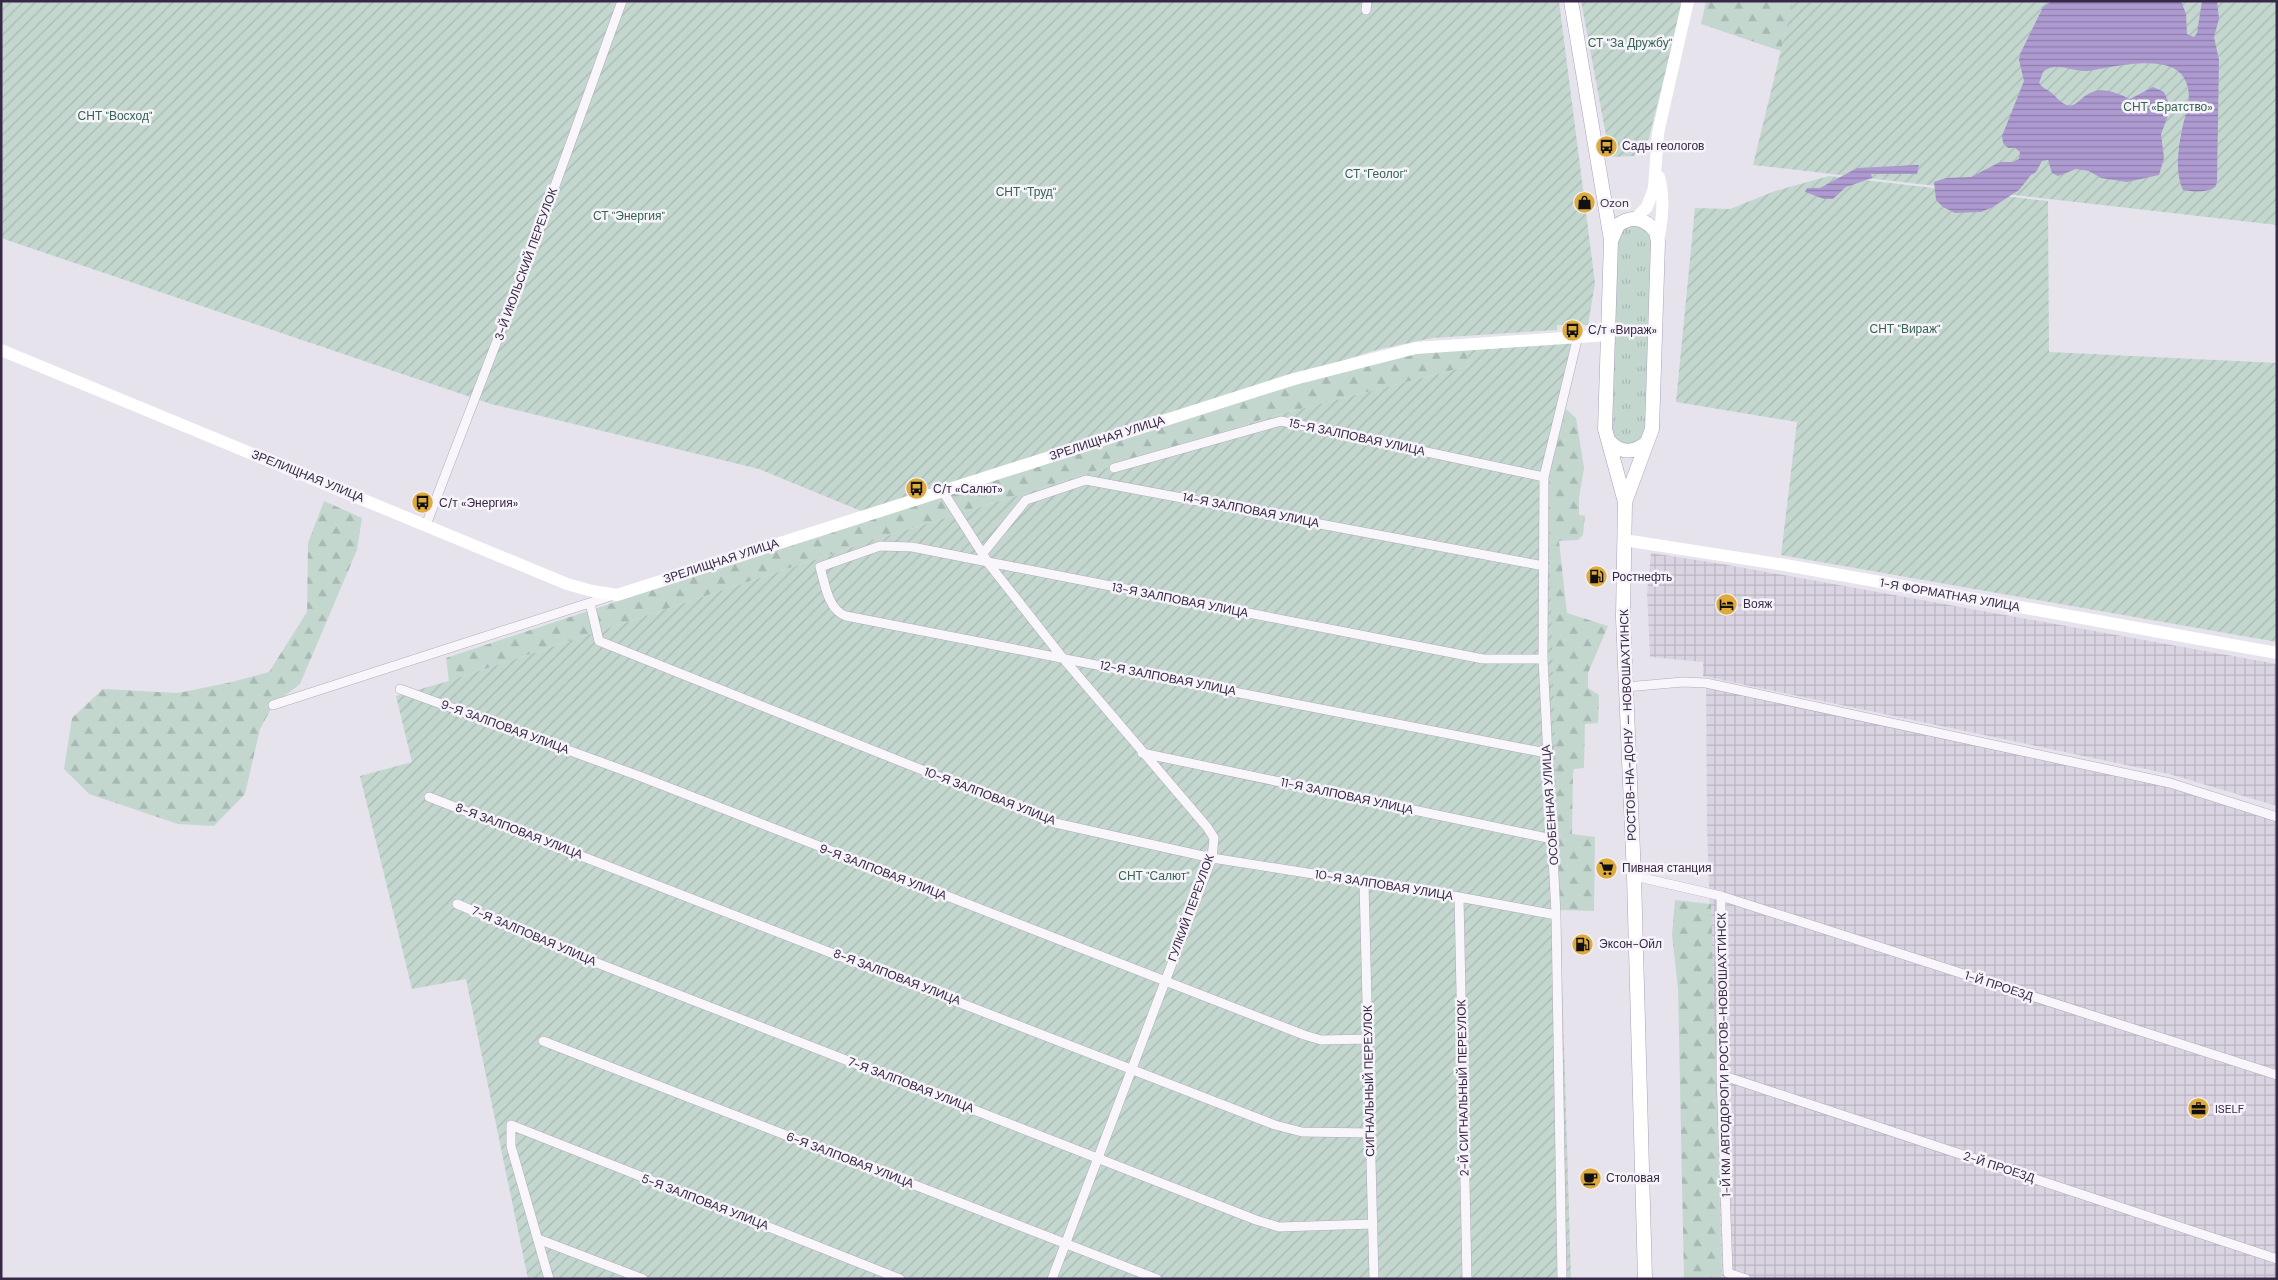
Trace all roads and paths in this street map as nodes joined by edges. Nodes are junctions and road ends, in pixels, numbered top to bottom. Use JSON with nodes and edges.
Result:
{"nodes":[{"id":1,"x":622,"y":1,"type":"edge"},
{"id":2,"x":1570,"y":1,"type":"edge"},
{"id":3,"x":1688,"y":1,"type":"edge"},
{"id":4,"x":1655,"y":163,"type":"junction"},
{"id":5,"x":1605,"y":196,"type":"junction"},
{"id":6,"x":1632,"y":219,"type":"junction"},
{"id":7,"x":1611,"y":241,"type":"junction"},
{"id":8,"x":1658,"y":242,"type":"junction"},
{"id":9,"x":1608,"y":335,"type":"junction"},
{"id":10,"x":1578,"y":336,"type":"junction"},
{"id":11,"x":1,"y":350,"type":"edge"},
{"id":12,"x":1608,"y":440,"type":"junction"},
{"id":13,"x":1646,"y":444,"type":"junction"},
{"id":14,"x":1114,"y":468,"type":"dead end"},
{"id":15,"x":1544,"y":477,"type":"junction"},
{"id":16,"x":942,"y":490,"type":"junction"},
{"id":17,"x":1625,"y":502,"type":"junction"},
{"id":18,"x":426,"y":525,"type":"junction"},
{"id":19,"x":1624,"y":540,"type":"junction"},
{"id":20,"x":984,"y":552,"type":"junction"},
{"id":21,"x":989,"y":564,"type":"junction"},
{"id":22,"x":1544,"y":566,"type":"junction"},
{"id":23,"x":820,"y":567,"type":"joint"},
{"id":24,"x":617,"y":595,"type":"junction"},
{"id":25,"x":590,"y":603,"type":"junction"},
{"id":26,"x":2277,"y":653,"type":"edge"},
{"id":27,"x":1062,"y":657,"type":"junction"},
{"id":28,"x":1543,"y":659,"type":"junction"},
{"id":29,"x":1626,"y":687,"type":"junction"},
{"id":30,"x":400,"y":689,"type":"dead end"},
{"id":31,"x":273,"y":705,"type":"dead end"},
{"id":32,"x":1141,"y":753,"type":"junction"},
{"id":33,"x":1546,"y":753,"type":"junction"},
{"id":34,"x":429,"y":797,"type":"dead end"},
{"id":35,"x":2277,"y":817,"type":"edge"},
{"id":36,"x":1552,"y":839,"type":"junction"},
{"id":37,"x":1212,"y":858,"type":"junction"},
{"id":38,"x":1634,"y":876,"type":"junction"},
{"id":39,"x":1364,"y":883,"type":"junction"},
{"id":40,"x":1721,"y":896,"type":"junction"},
{"id":41,"x":1459,"y":897,"type":"junction"},
{"id":42,"x":457,"y":904,"type":"dead end"},
{"id":43,"x":1556,"y":915,"type":"junction"},
{"id":44,"x":1164,"y":981,"type":"junction"},
{"id":45,"x":1368,"y":1039,"type":"junction"},
{"id":46,"x":543,"y":1041,"type":"dead end"},
{"id":47,"x":1132,"y":1068,"type":"junction"},
{"id":48,"x":1721,"y":1075,"type":"junction"},
{"id":49,"x":2277,"y":1075,"type":"edge"},
{"id":50,"x":1370,"y":1133,"type":"junction"},
{"id":51,"x":1098,"y":1158,"type":"junction"},
{"id":52,"x":1373,"y":1224,"type":"junction"},
{"id":53,"x":538,"y":1239,"type":"junction"},
{"id":54,"x":1066,"y":1243,"type":"junction"},
{"id":55,"x":2277,"y":1259,"type":"edge"},
{"id":56,"x":549,"y":1279,"type":"edge"},
{"id":57,"x":642,"y":1279,"type":"edge"},
{"id":58,"x":900,"y":1279,"type":"edge"},
{"id":59,"x":1052,"y":1279,"type":"edge"},
{"id":60,"x":1157,"y":1279,"type":"edge"},
{"id":61,"x":1374,"y":1279,"type":"edge"},
{"id":62,"x":1467,"y":1279,"type":"edge"},
{"id":63,"x":1562,"y":1279,"type":"edge"},
{"id":64,"x":1645,"y":1279,"type":"edge"},
{"id":65,"x":1746,"y":1279,"type":"edge"}],
"edges":[{"from":1,"to":18,"type":"street","name":"3-Й ИЮЛЬСКИЙ ПЕРЕУЛОК"},
{"from":2,"to":5,"type":"main road"},
{"from":3,"to":4,"type":"street"},
{"from":4,"to":6,"type":"street"},
{"from":4,"to":8,"type":"street"},
{"from":5,"to":6,"type":"main road"},
{"from":5,"to":7,"type":"main road"},
{"from":6,"to":7,"type":"main road"},
{"from":6,"to":8,"type":"main road"},
{"from":7,"to":9,"type":"main road"},
{"from":8,"to":13,"type":"main road"},
{"from":9,"to":10,"type":"street","name":"ЗРЕЛИЩНАЯ УЛИЦА"},
{"from":9,"to":12,"type":"main road"},
{"from":10,"to":15,"type":"street","name":"ОСОБЕННАЯ УЛИЦА"},
{"from":10,"to":16,"type":"street","name":"ЗРЕЛИЩНАЯ УЛИЦА"},
{"from":11,"to":18,"type":"street","name":"ЗРЕЛИЩНАЯ УЛИЦА"},
{"from":12,"to":13,"type":"main road"},
{"from":12,"to":17,"type":"main road"},
{"from":13,"to":17,"type":"main road"},
{"from":14,"to":15,"type":"street","name":"15-Я ЗАЛПОВАЯ УЛИЦА"},
{"from":15,"to":22,"type":"street","name":"ОСОБЕННАЯ УЛИЦА"},
{"from":16,"to":20,"type":"street","name":"ГУЛКИЙ ПЕРЕУЛОК"},
{"from":16,"to":24,"type":"street","name":"ЗРЕЛИЩНАЯ УЛИЦА"},
{"from":17,"to":19,"type":"main road","name":"РОСТОВ-НА-ДОНУ — НОВОШАХТИНСК"},
{"from":18,"to":24,"type":"street","name":"ЗРЕЛИЩНАЯ УЛИЦА"},
{"from":19,"to":26,"type":"street","name":"1-Я ФОРМАТНАЯ УЛИЦА"},
{"from":19,"to":29,"type":"main road","name":"РОСТОВ-НА-ДОНУ — НОВОШАХТИНСК"},
{"from":20,"to":21,"type":"street","name":"ГУЛКИЙ ПЕРЕУЛОК"},
{"from":20,"to":22,"type":"street","name":"14-Я ЗАЛПОВАЯ УЛИЦА"},
{"from":21,"to":23,"type":"street","name":"13-Я ЗАЛПОВАЯ УЛИЦА"},
{"from":21,"to":27,"type":"street","name":"ГУЛКИЙ ПЕРЕУЛОК"},
{"from":21,"to":28,"type":"street","name":"13-Я ЗАЛПОВАЯ УЛИЦА"},
{"from":22,"to":28,"type":"street","name":"ОСОБЕННАЯ УЛИЦА"},
{"from":23,"to":27,"type":"street","name":"12-Я ЗАЛПОВАЯ УЛИЦА"},
{"from":24,"to":25,"type":"street","name":"ЗРЕЛИЩНАЯ УЛИЦА"},
{"from":25,"to":31,"type":"street","name":"ЗРЕЛИЩНАЯ УЛИЦА"},
{"from":25,"to":37,"type":"street","name":"10-Я ЗАЛПОВАЯ УЛИЦА"},
{"from":27,"to":32,"type":"street","name":"ГУЛКИЙ ПЕРЕУЛОК"},
{"from":27,"to":33,"type":"street","name":"12-Я ЗАЛПОВАЯ УЛИЦА"},
{"from":28,"to":33,"type":"street","name":"ОСОБЕННАЯ УЛИЦА"},
{"from":29,"to":35,"type":"street"},
{"from":29,"to":38,"type":"main road","name":"РОСТОВ-НА-ДОНУ — НОВОШАХТИНСК"},
{"from":30,"to":44,"type":"street","name":"9-Я ЗАЛПОВАЯ УЛИЦА"},
{"from":32,"to":36,"type":"street","name":"11-Я ЗАЛПОВАЯ УЛИЦА"},
{"from":32,"to":37,"type":"street","name":"ГУЛКИЙ ПЕРЕУЛОК"},
{"from":33,"to":36,"type":"street","name":"ОСОБЕННАЯ УЛИЦА"},
{"from":34,"to":47,"type":"street","name":"8-Я ЗАЛПОВАЯ УЛИЦА"},
{"from":36,"to":43,"type":"street","name":"ОСОБЕННАЯ УЛИЦА"},
{"from":37,"to":39,"type":"street","name":"10-Я ЗАЛПОВАЯ УЛИЦА"},
{"from":37,"to":44,"type":"street","name":"ГУЛКИЙ ПЕРЕУЛОК"},
{"from":38,"to":40,"type":"street","name":"1-Й КМ АВТОДОРОГИ РОСТОВ-НОВОШАХТИНСК"},
{"from":38,"to":64,"type":"main road","name":"РОСТОВ-НА-ДОНУ — НОВОШАХТИНСК"},
{"from":39,"to":41,"type":"street","name":"10-Я ЗАЛПОВАЯ УЛИЦА"},
{"from":39,"to":45,"type":"street","name":"СИГНАЛЬНЫЙ ПЕРЕУЛОК"},
{"from":40,"to":48,"type":"street","name":"1-Й КМ АВТОДОРОГИ РОСТОВ-НОВОШАХТИНСК"},
{"from":40,"to":49,"type":"street","name":"1-Й ПРОЕЗД"},
{"from":41,"to":43,"type":"street","name":"10-Я ЗАЛПОВАЯ УЛИЦА"},
{"from":41,"to":62,"type":"street","name":"2-Й СИГНАЛЬНЫЙ ПЕРЕУЛОК"},
{"from":42,"to":51,"type":"street","name":"7-Я ЗАЛПОВАЯ УЛИЦА"},
{"from":43,"to":63,"type":"street","name":"ОСОБЕННАЯ УЛИЦА"},
{"from":44,"to":45,"type":"street","name":"9-Я ЗАЛПОВАЯ УЛИЦА"},
{"from":44,"to":47,"type":"street","name":"ГУЛКИЙ ПЕРЕУЛОК"},
{"from":45,"to":50,"type":"street","name":"СИГНАЛЬНЫЙ ПЕРЕУЛОК"},
{"from":46,"to":54,"type":"street","name":"6-Я ЗАЛПОВАЯ УЛИЦА"},
{"from":47,"to":50,"type":"street","name":"8-Я ЗАЛПОВАЯ УЛИЦА"},
{"from":47,"to":51,"type":"street","name":"ГУЛКИЙ ПЕРЕУЛОК"},
{"from":48,"to":55,"type":"street","name":"2-Й ПРОЕЗД"},
{"from":48,"to":65,"type":"street","name":"1-Й КМ АВТОДОРОГИ РОСТОВ-НОВОШАХТИНСК"},
{"from":50,"to":52,"type":"street","name":"СИГНАЛЬНЫЙ ПЕРЕУЛОК"},
{"from":51,"to":52,"type":"street","name":"7-Я ЗАЛПОВАЯ УЛИЦА"},
{"from":51,"to":54,"type":"street","name":"ГУЛКИЙ ПЕРЕУЛОК"},
{"from":52,"to":61,"type":"street","name":"СИГНАЛЬНЫЙ ПЕРЕУЛОК"},
{"from":53,"to":56,"type":"street"},
{"from":53,"to":57,"type":"street"},
{"from":53,"to":58,"type":"street","name":"5-Я ЗАЛПОВАЯ УЛИЦА"},
{"from":54,"to":59,"type":"street","name":"ГУЛКИЙ ПЕРЕУЛОК"},
{"from":54,"to":60,"type":"street","name":"6-Я ЗАЛПОВАЯ УЛИЦА"}]}
